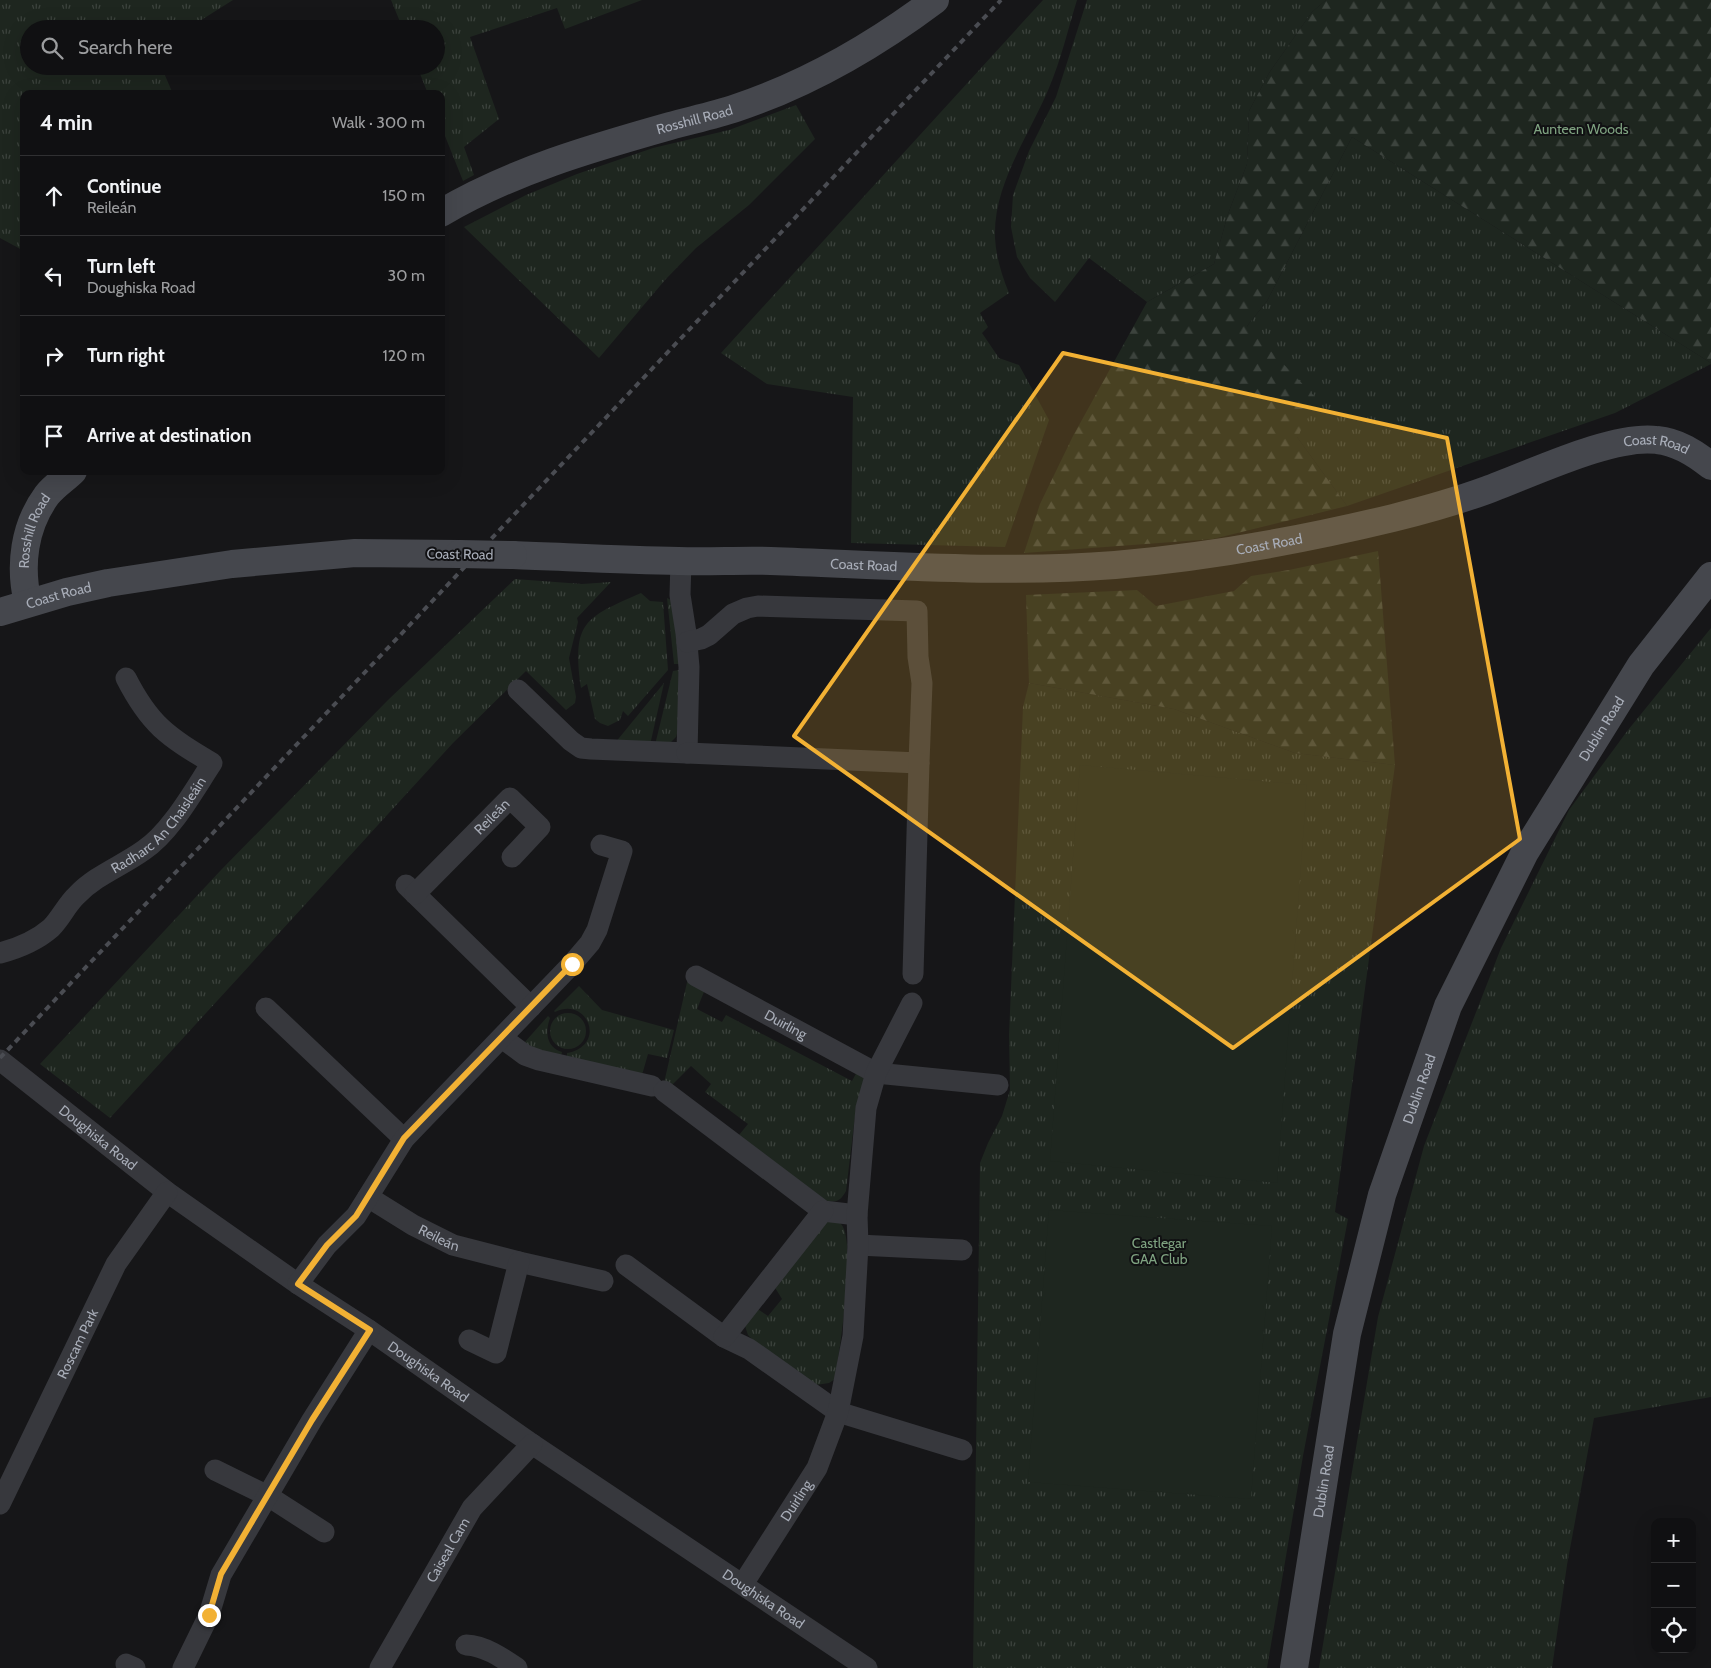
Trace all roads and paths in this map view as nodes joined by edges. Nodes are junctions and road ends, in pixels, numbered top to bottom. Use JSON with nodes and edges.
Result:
{"nodes":[{"id":1,"x":935,"y":0,"type":"edge"},
{"id":2,"x":445,"y":211,"type":"edge"},
{"id":3,"x":1711,"y":466,"type":"edge"},
{"id":4,"x":69,"y":475,"type":"edge"},
{"id":5,"x":681,"y":561,"type":"junction"},
{"id":6,"x":1711,"y":576,"type":"edge"},
{"id":7,"x":28,"y":603,"type":"junction"},
{"id":8,"x":0,"y":612,"type":"edge"},
{"id":9,"x":687,"y":642,"type":"junction"},
{"id":10,"x":126,"y":678,"type":"dead end"},
{"id":11,"x":518,"y":690,"type":"dead end"},
{"id":12,"x":687,"y":753,"type":"junction"},
{"id":13,"x":919,"y":763,"type":"junction"},
{"id":14,"x":601,"y":845,"type":"dead end"},
{"id":15,"x":512,"y":857,"type":"dead end"},
{"id":16,"x":0,"y":953,"type":"edge"},
{"id":17,"x":913,"y":974,"type":"dead end"},
{"id":18,"x":696,"y":976,"type":"dead end"},
{"id":19,"x":912,"y":1003,"type":"dead end"},
{"id":20,"x":531,"y":1007,"type":"junction"},
{"id":21,"x":266,"y":1008,"type":"dead end"},
{"id":22,"x":502,"y":1038,"type":"junction"},
{"id":23,"x":0,"y":1060,"type":"edge"},
{"id":24,"x":876,"y":1073,"type":"junction"},
{"id":25,"x":998,"y":1085,"type":"dead end"},
{"id":26,"x":404,"y":1138,"type":"junction"},
{"id":27,"x":167,"y":1192,"type":"junction"},
{"id":28,"x":368,"y":1197,"type":"junction"},
{"id":29,"x":823,"y":1211,"type":"junction"},
{"id":30,"x":857,"y":1215,"type":"junction"},
{"id":31,"x":858,"y":1245,"type":"junction"},
{"id":32,"x":962,"y":1250,"type":"dead end"},
{"id":33,"x":519,"y":1262,"type":"junction"},
{"id":34,"x":626,"y":1265,"type":"dead end"},
{"id":35,"x":603,"y":1281,"type":"dead end"},
{"id":36,"x":298,"y":1284,"type":"junction"},
{"id":37,"x":370,"y":1330,"type":"junction"},
{"id":38,"x":724,"y":1337,"type":"junction"},
{"id":39,"x":469,"y":1340,"type":"dead end"},
{"id":40,"x":838,"y":1412,"type":"junction"},
{"id":41,"x":532,"y":1444,"type":"junction"},
{"id":42,"x":962,"y":1450,"type":"dead end"},
{"id":43,"x":215,"y":1470,"type":"dead end"},
{"id":44,"x":268,"y":1496,"type":"junction"},
{"id":45,"x":0,"y":1504,"type":"edge"},
{"id":46,"x":324,"y":1532,"type":"dead end"},
{"id":47,"x":743,"y":1584,"type":"junction"},
{"id":48,"x":466,"y":1645,"type":"dead end"},
{"id":49,"x":192,"y":1665,"type":"edge"},
{"id":50,"x":380,"y":1668,"type":"edge"},
{"id":51,"x":517,"y":1668,"type":"edge"},
{"id":52,"x":867,"y":1668,"type":"edge"},
{"id":53,"x":1294,"y":1668,"type":"edge"}],
"edges":[{"from":1,"to":2,"type":"main road","name":"Rosshill Road"},
{"from":3,"to":5,"type":"main road","name":"Coast Road"},
{"from":4,"to":7,"type":"main road","name":"Rosshill Road"},
{"from":5,"to":7,"type":"main road","name":"Coast Road","bridge":true},
{"from":5,"to":9,"type":"street"},
{"from":6,"to":53,"type":"main road","name":"Dublin Road"},
{"from":7,"to":8,"type":"main road","name":"Coast Road"},
{"from":9,"to":12,"type":"street"},
{"from":9,"to":13,"type":"street"},
{"from":10,"to":16,"type":"street","name":"Radharc An Chaisleáin"},
{"from":11,"to":12,"type":"street"},
{"from":12,"to":13,"type":"street"},
{"from":13,"to":17,"type":"street"},
{"from":14,"to":20,"type":"street"},
{"from":15,"to":20,"type":"street","name":"Reileán"},
{"from":18,"to":24,"type":"street","name":"Duirling"},
{"from":19,"to":24,"type":"street","name":"Duirling"},
{"from":20,"to":22,"type":"street"},
{"from":21,"to":26,"type":"street"},
{"from":22,"to":26,"type":"street"},
{"from":22,"to":29,"type":"street"},
{"from":23,"to":27,"type":"street","name":"Doughiska Road"},
{"from":24,"to":25,"type":"street","name":"Duirling"},
{"from":24,"to":30,"type":"street","name":"Duirling"},
{"from":26,"to":28,"type":"street"},
{"from":27,"to":36,"type":"street","name":"Doughiska Road"},
{"from":27,"to":45,"type":"street","name":"Roscam Park"},
{"from":28,"to":33,"type":"street","name":"Reileán"},
{"from":28,"to":36,"type":"street"},
{"from":29,"to":30,"type":"street"},
{"from":29,"to":38,"type":"street"},
{"from":30,"to":31,"type":"street","name":"Duirling"},
{"from":31,"to":32,"type":"street"},
{"from":31,"to":40,"type":"street","name":"Duirling"},
{"from":33,"to":35,"type":"street","name":"Reileán"},
{"from":33,"to":39,"type":"street"},
{"from":34,"to":38,"type":"street"},
{"from":36,"to":37,"type":"street","name":"Doughiska Road"},
{"from":37,"to":41,"type":"street","name":"Doughiska Road"},
{"from":37,"to":44,"type":"street"},
{"from":38,"to":40,"type":"street"},
{"from":40,"to":42,"type":"street"},
{"from":40,"to":47,"type":"street","name":"Duirling"},
{"from":41,"to":47,"type":"street","name":"Doughiska Road"},
{"from":41,"to":50,"type":"street","name":"Caiseal Cam"},
{"from":43,"to":44,"type":"street"},
{"from":44,"to":46,"type":"street"},
{"from":44,"to":49,"type":"street"},
{"from":47,"to":52,"type":"street","name":"Doughiska Road"},
{"from":48,"to":51,"type":"street"}]}
